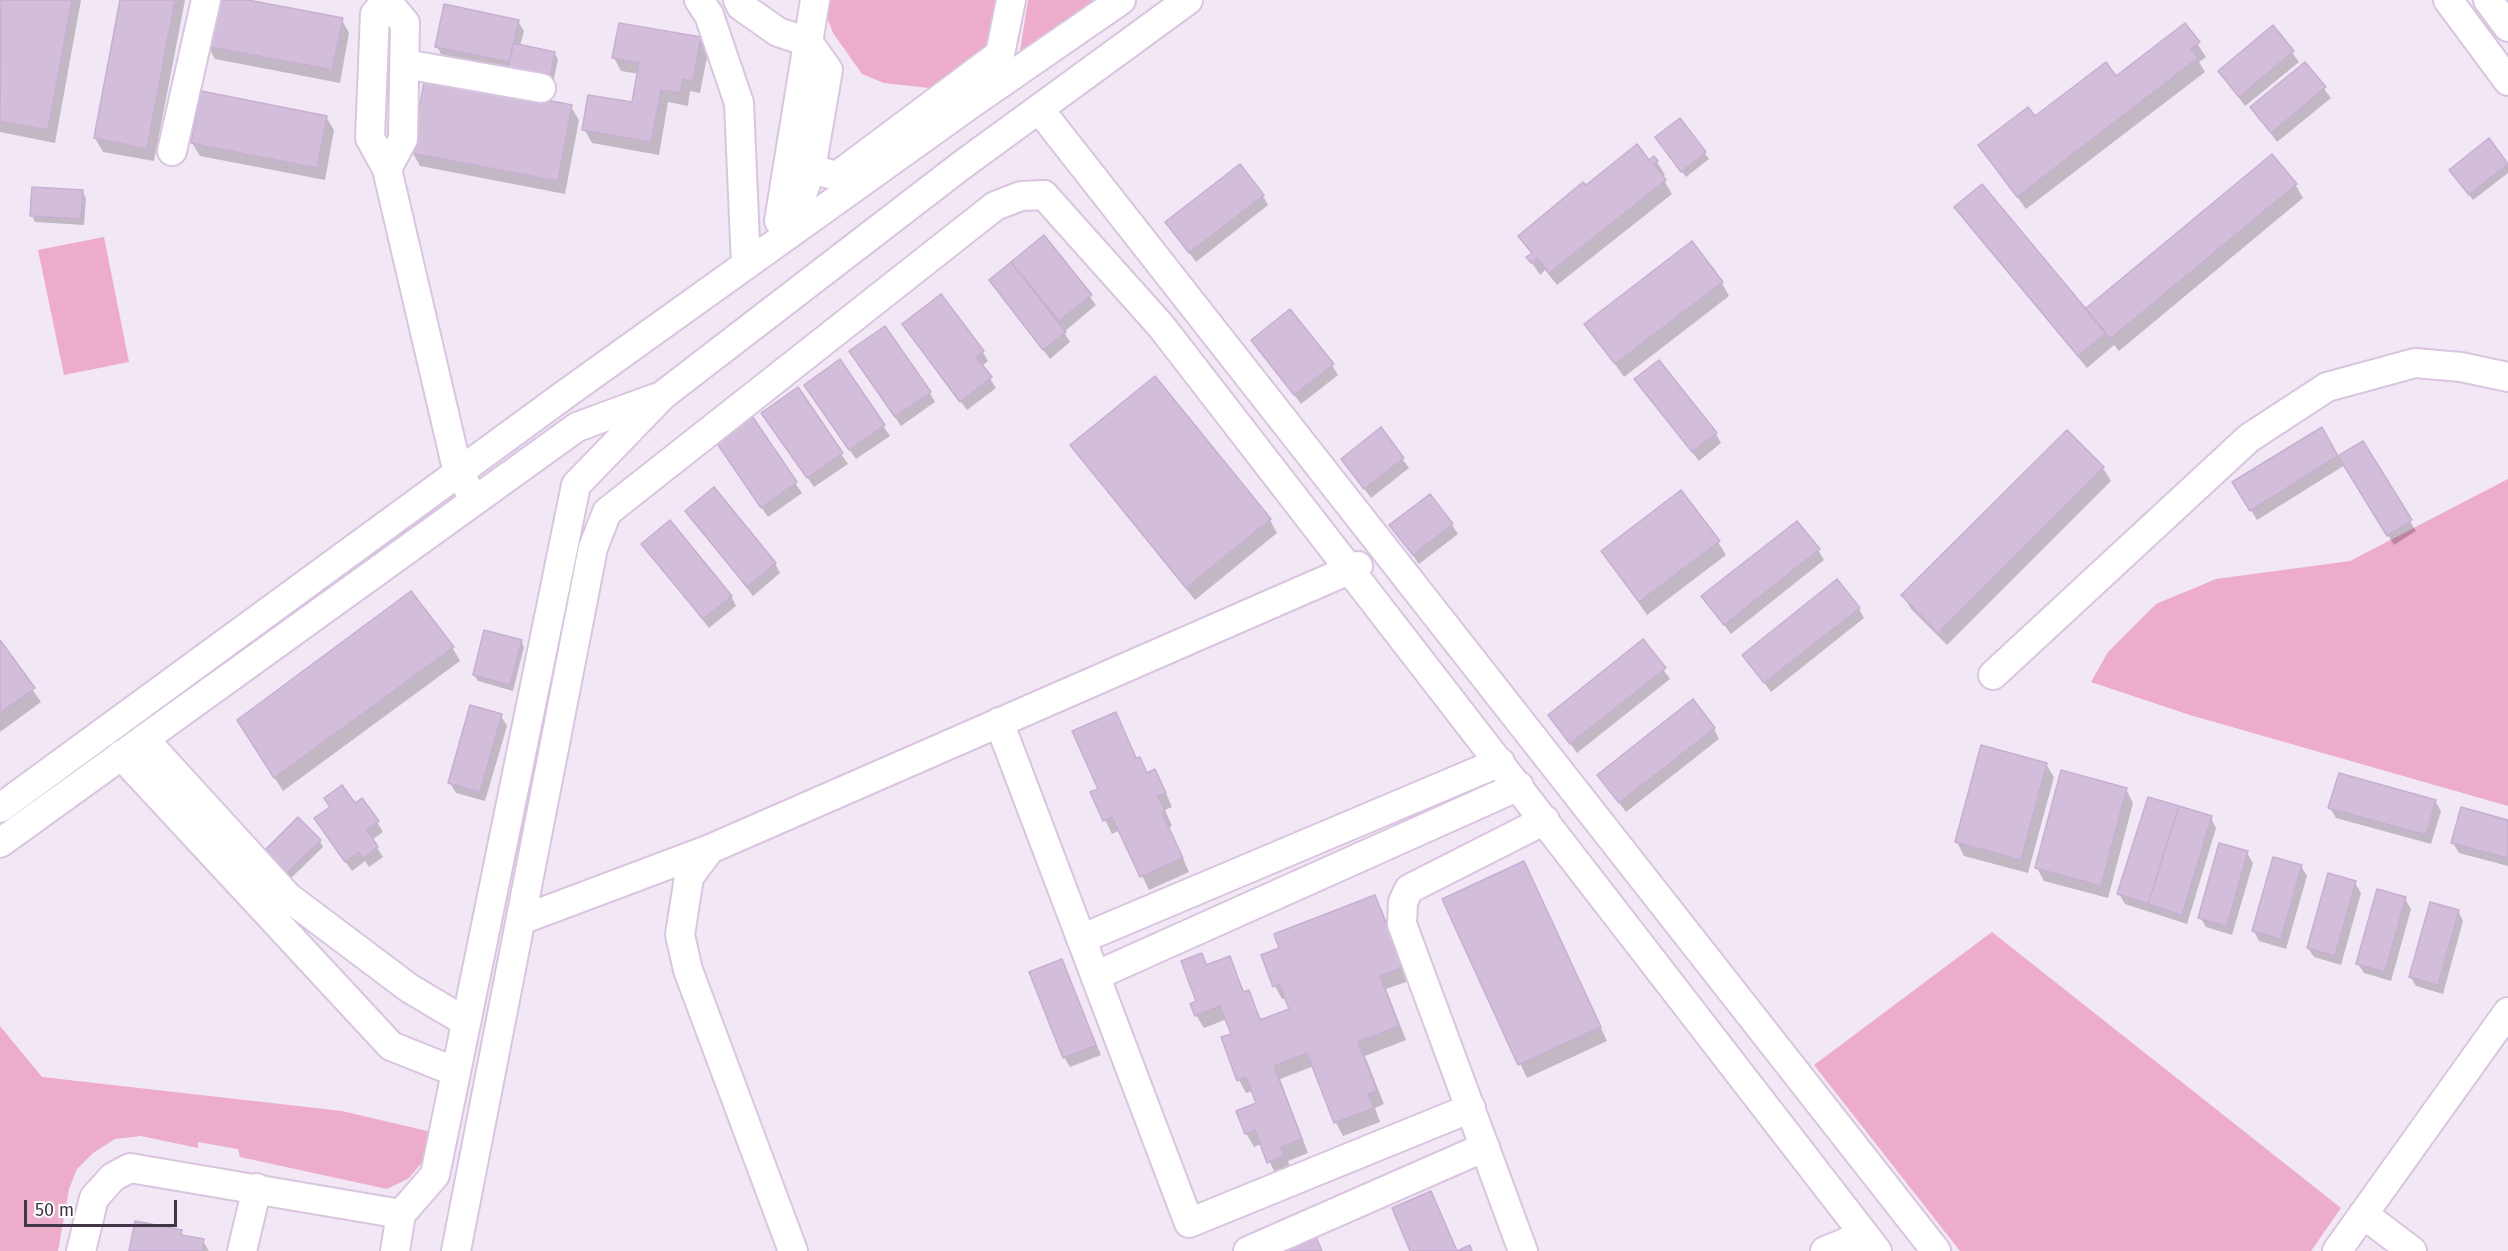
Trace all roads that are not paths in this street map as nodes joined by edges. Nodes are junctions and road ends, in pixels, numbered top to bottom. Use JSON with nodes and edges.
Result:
{"nodes":[{"id":1,"x":206,"y":0,"type":"edge"},
{"id":2,"x":699,"y":0,"type":"edge"},
{"id":3,"x":738,"y":0,"type":"edge"},
{"id":4,"x":815,"y":0,"type":"edge"},
{"id":5,"x":1011,"y":0,"type":"edge"},
{"id":6,"x":1121,"y":0,"type":"edge"},
{"id":7,"x":1188,"y":0,"type":"edge"},
{"id":8,"x":2488,"y":0,"type":"edge"},
{"id":9,"x":386,"y":1,"type":"edge"},
{"id":10,"x":2462,"y":5,"type":"edge"},
{"id":11,"x":2508,"y":27,"type":"edge"},
{"id":12,"x":808,"y":42,"type":"junction"},
{"id":13,"x":405,"y":64,"type":"junction"},
{"id":14,"x":1027,"y":65,"type":"junction"},
{"id":15,"x":2508,"y":81,"type":"edge"},
{"id":16,"x":996,"y":86,"type":"junction"},
{"id":17,"x":541,"y":88,"type":"dead end"},
{"id":18,"x":1038,"y":109,"type":"junction"},
{"id":19,"x":172,"y":151,"type":"dead end"},
{"id":20,"x":387,"y":169,"type":"junction"},
{"id":21,"x":811,"y":169,"type":"junction"},
{"id":22,"x":782,"y":205,"type":"junction"},
{"id":23,"x":775,"y":244,"type":"junction"},
{"id":24,"x":746,"y":265,"type":"junction"},
{"id":25,"x":2508,"y":377,"type":"edge"},
{"id":26,"x":671,"y":390,"type":"junction"},
{"id":27,"x":458,"y":473,"type":"junction"},
{"id":28,"x":476,"y":499,"type":"junction"},
{"id":29,"x":1354,"y":568,"type":"junction"},
{"id":30,"x":1993,"y":675,"type":"dead end"},
{"id":31,"x":999,"y":722,"type":"junction"},
{"id":32,"x":144,"y":739,"type":"junction"},
{"id":33,"x":121,"y":755,"type":"junction"},
{"id":34,"x":1500,"y":762,"type":"junction"},
{"id":35,"x":1519,"y":786,"type":"junction"},
{"id":36,"x":0,"y":807,"type":"edge"},
{"id":37,"x":1545,"y":820,"type":"junction"},
{"id":38,"x":0,"y":843,"type":"edge"},
{"id":39,"x":710,"y":849,"type":"junction"},
{"id":40,"x":521,"y":920,"type":"junction"},
{"id":41,"x":1081,"y":939,"type":"junction"},
{"id":42,"x":1095,"y":976,"type":"junction"},
{"id":43,"x":2508,"y":1012,"type":"edge"},
{"id":44,"x":466,"y":1022,"type":"junction"},
{"id":45,"x":456,"y":1071,"type":"junction"},
{"id":46,"x":1471,"y":1108,"type":"junction"},
{"id":47,"x":1485,"y":1147,"type":"junction"},
{"id":48,"x":256,"y":1188,"type":"junction"},
{"id":49,"x":402,"y":1214,"type":"junction"},
{"id":50,"x":2363,"y":1214,"type":"junction"},
{"id":51,"x":1871,"y":1243,"type":"edge"},
{"id":52,"x":81,"y":1251,"type":"edge"},
{"id":53,"x":242,"y":1251,"type":"edge"},
{"id":54,"x":395,"y":1251,"type":"edge"},
{"id":55,"x":456,"y":1251,"type":"edge"},
{"id":56,"x":793,"y":1251,"type":"edge"},
{"id":57,"x":1248,"y":1251,"type":"edge"},
{"id":58,"x":1524,"y":1251,"type":"edge"},
{"id":59,"x":1825,"y":1251,"type":"edge"},
{"id":60,"x":1936,"y":1251,"type":"edge"},
{"id":61,"x":2337,"y":1251,"type":"edge"},
{"id":62,"x":2412,"y":1251,"type":"edge"}],
"edges":[{"from":1,"to":19,"type":"street"},
{"from":2,"to":24,"type":"street"},
{"from":3,"to":12,"type":"street"},
{"from":4,"to":12,"type":"street"},
{"from":5,"to":21,"type":"street"},
{"from":6,"to":14,"type":"street"},
{"from":7,"to":18,"type":"street"},
{"from":8,"to":11,"type":"street"},
{"from":9,"to":13,"type":"street"},
{"from":9,"to":20,"type":"street"},
{"from":10,"to":15,"type":"street"},
{"from":12,"to":21,"type":"street"},
{"from":12,"to":22,"type":"street"},
{"from":13,"to":17,"type":"street"},
{"from":13,"to":20,"type":"street"},
{"from":14,"to":16,"type":"street"},
{"from":14,"to":18,"type":"street"},
{"from":16,"to":18,"type":"street"},
{"from":16,"to":23,"type":"street"},
{"from":18,"to":26,"type":"street"},
{"from":18,"to":60,"type":"street"},
{"from":20,"to":27,"type":"street"},
{"from":21,"to":22,"type":"street"},
{"from":22,"to":23,"type":"street"},
{"from":23,"to":24,"type":"street"},
{"from":24,"to":27,"type":"street"},
{"from":25,"to":30,"type":"street"},
{"from":26,"to":28,"type":"street"},
{"from":26,"to":44,"type":"street"},
{"from":27,"to":28,"type":"street"},
{"from":27,"to":36,"type":"street"},
{"from":28,"to":32,"type":"street"},
{"from":29,"to":31,"type":"street"},
{"from":29,"to":34,"type":"street"},
{"from":29,"to":40,"type":"street"},
{"from":31,"to":39,"type":"street"},
{"from":31,"to":41,"type":"street"},
{"from":32,"to":33,"type":"street"},
{"from":32,"to":44,"type":"street"},
{"from":33,"to":38,"type":"street"},
{"from":33,"to":45,"type":"street"},
{"from":34,"to":35,"type":"street"},
{"from":34,"to":41,"type":"street"},
{"from":35,"to":37,"type":"street"},
{"from":35,"to":42,"type":"street"},
{"from":37,"to":46,"type":"street"},
{"from":37,"to":51,"type":"street"},
{"from":39,"to":40,"type":"street"},
{"from":39,"to":56,"type":"street"},
{"from":40,"to":55,"type":"street"},
{"from":41,"to":42,"type":"street"},
{"from":42,"to":46,"type":"street"},
{"from":43,"to":50,"type":"street"},
{"from":44,"to":45,"type":"street"},
{"from":45,"to":49,"type":"street"},
{"from":46,"to":47,"type":"street"},
{"from":47,"to":57,"type":"street"},
{"from":47,"to":58,"type":"street"},
{"from":48,"to":49,"type":"street"},
{"from":48,"to":52,"type":"street"},
{"from":48,"to":53,"type":"street"},
{"from":49,"to":54,"type":"street"},
{"from":50,"to":61,"type":"street"},
{"from":50,"to":62,"type":"street"},
{"from":51,"to":59,"type":"street"}]}
